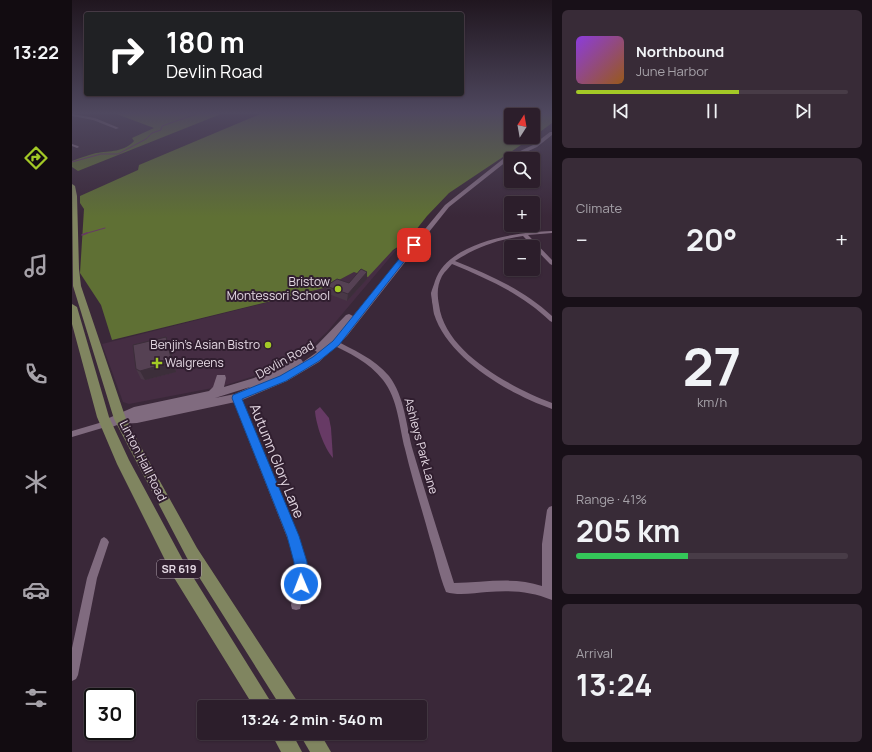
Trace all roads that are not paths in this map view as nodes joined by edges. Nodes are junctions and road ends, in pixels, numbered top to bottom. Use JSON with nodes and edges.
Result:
{"nodes":[{"id":1,"x":533,"y":147,"type":"edge"},
{"id":2,"x":72,"y":186,"type":"edge"},
{"id":3,"x":552,"y":232,"type":"edge"},
{"id":4,"x":524,"y":234,"type":"junction"},
{"id":5,"x":452,"y":262,"type":"junction"},
{"id":6,"x":552,"y":263,"type":"edge"},
{"id":7,"x":72,"y":307,"type":"edge"},
{"id":8,"x":552,"y":320,"type":"edge"},
{"id":9,"x":332,"y":341,"type":"junction"},
{"id":10,"x":238,"y":393,"type":"junction"},
{"id":11,"x":209,"y":396,"type":"junction"},
{"id":12,"x":552,"y":406,"type":"edge"},
{"id":13,"x":113,"y":421,"type":"junction"},
{"id":14,"x":72,"y":434,"type":"edge"},
{"id":15,"x":552,"y":510,"type":"edge"},
{"id":16,"x":104,"y":542,"type":"dead end"},
{"id":17,"x":550,"y":594,"type":"edge"},
{"id":18,"x":296,"y":605,"type":"dead end"},
{"id":19,"x":72,"y":675,"type":"edge"},
{"id":20,"x":260,"y":700,"type":"edge"},
{"id":21,"x":287,"y":700,"type":"edge"},
{"id":22,"x":285,"y":740,"type":"edge"},
{"id":23,"x":313,"y":740,"type":"edge"},
{"id":24,"x":292,"y":752,"type":"edge"},
{"id":25,"x":321,"y":752,"type":"edge"}],
"edges":[{"from":1,"to":9,"type":"main road","name":"Devlin Road"},
{"from":2,"to":13,"type":"main road","name":"Linton Hall Road","number":"SR 619"},
{"from":3,"to":4,"type":"street"},
{"from":4,"to":5,"type":"street"},
{"from":4,"to":6,"type":"street"},
{"from":5,"to":8,"type":"street"},
{"from":5,"to":12,"type":"street"},
{"from":7,"to":13,"type":"main road","name":"Linton Hall Road","number":"SR 619"},
{"from":9,"to":10,"type":"main road","name":"Devlin Road"},
{"from":9,"to":17,"type":"street","name":"Ashleys Park Lane"},
{"from":10,"to":11,"type":"main road","name":"Devlin Road"},
{"from":10,"to":11,"type":"main road"},
{"from":10,"to":13,"type":"main road","name":"Devlin Road"},
{"from":10,"to":18,"type":"street","name":"Autumn Glory Lane"},
{"from":11,"to":13,"type":"main road","name":"Devlin Road"},
{"from":13,"to":14,"type":"street"},
{"from":13,"to":20,"type":"main road","name":"Linton Hall Road","number":"SR 619"},
{"from":13,"to":21,"type":"main road","name":"Linton Hall Road","number":"SR 619"},
{"from":15,"to":17,"type":"street"},
{"from":16,"to":19,"type":"street"},
{"from":22,"to":24,"type":"main road"},
{"from":23,"to":25,"type":"main road"}]}
